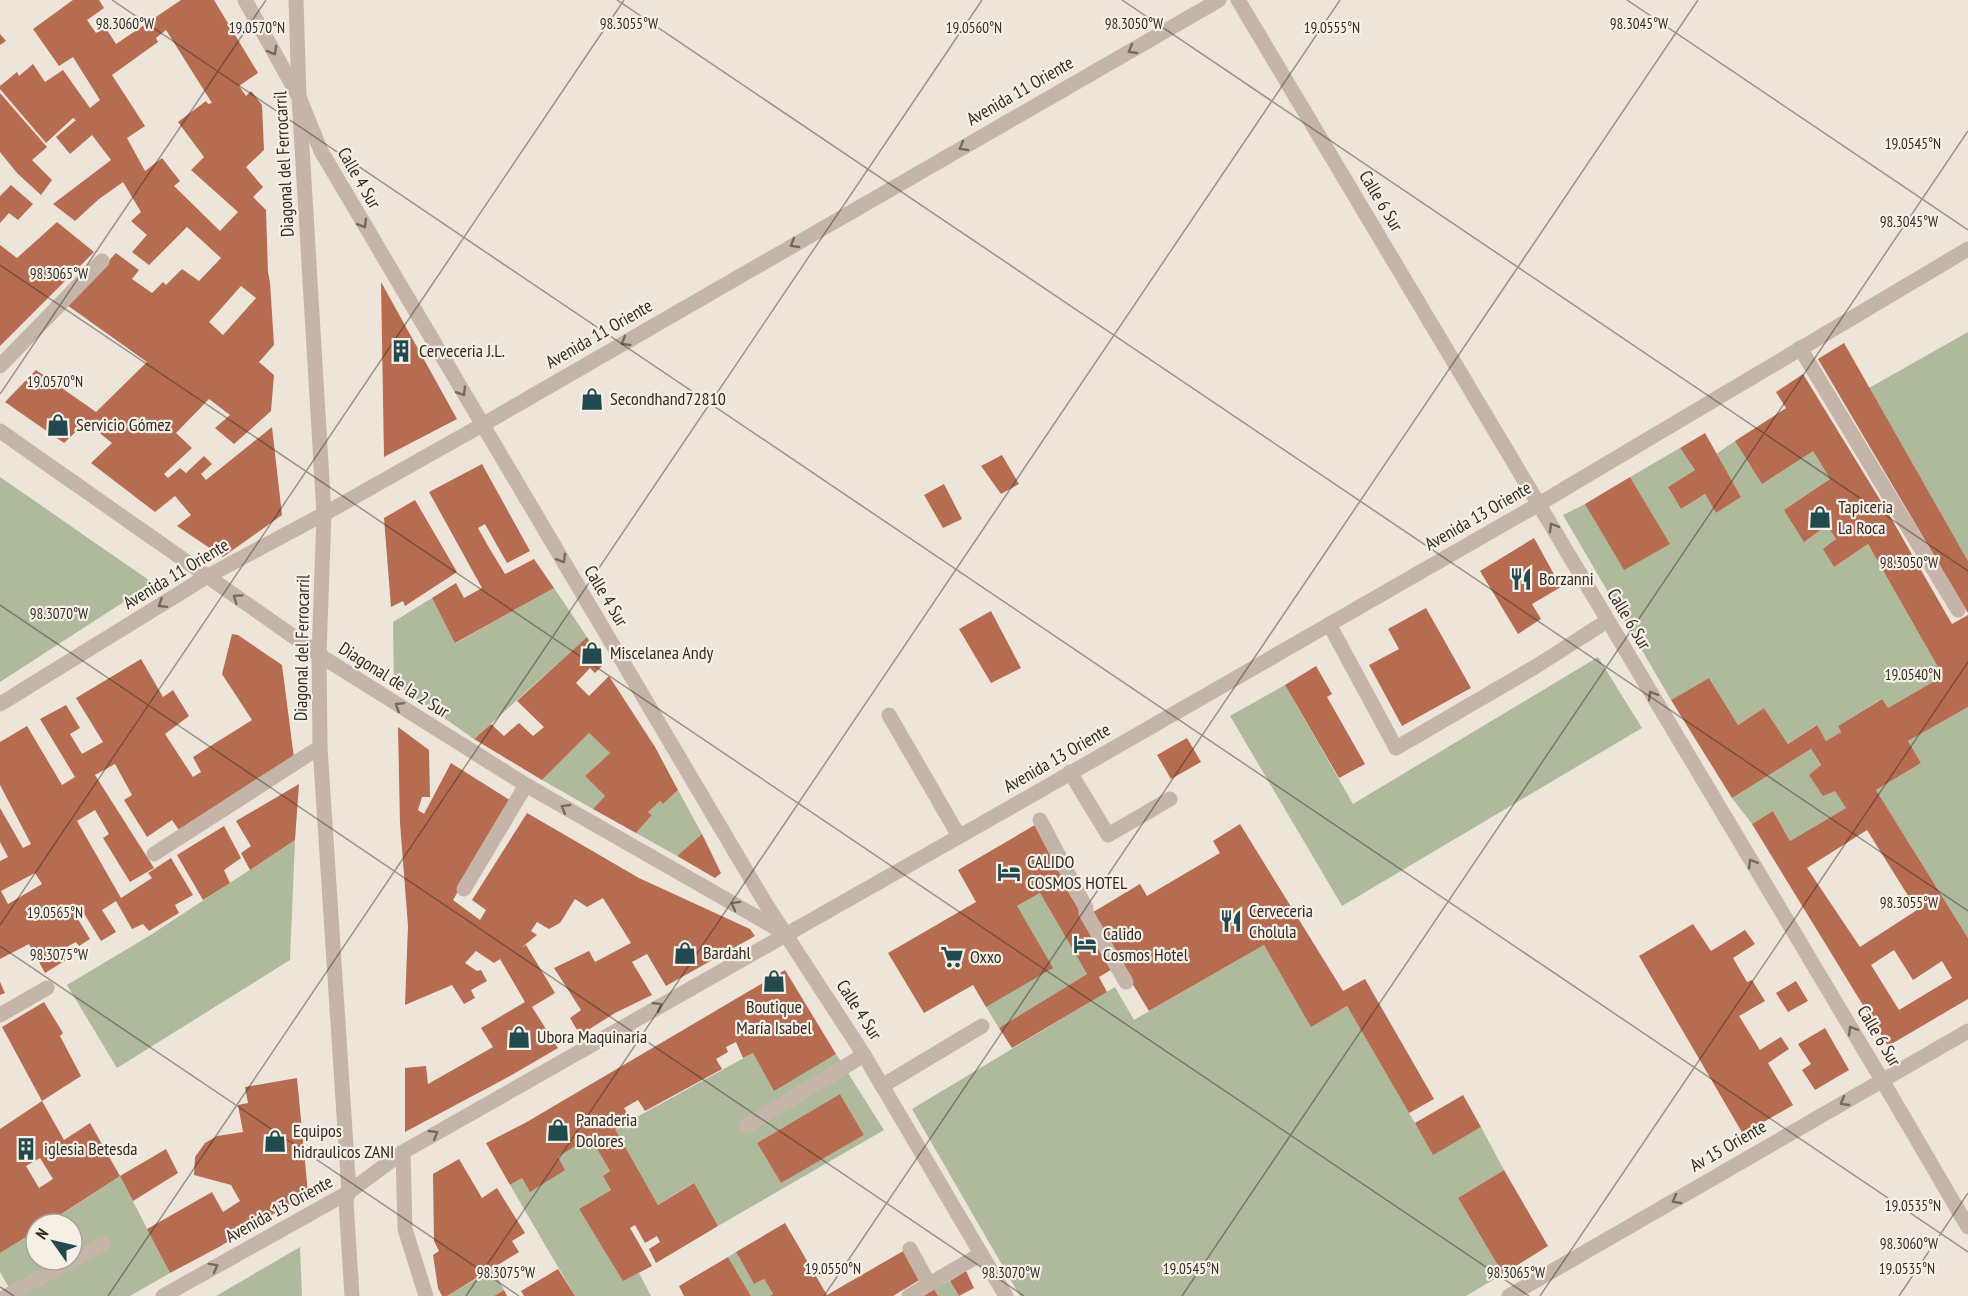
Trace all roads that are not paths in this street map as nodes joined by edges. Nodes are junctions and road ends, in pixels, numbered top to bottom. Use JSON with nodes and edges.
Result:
{"nodes":[{"id":1,"x":245,"y":0,"type":"edge"},
{"id":2,"x":296,"y":0,"type":"edge"},
{"id":3,"x":1219,"y":0,"type":"edge"},
{"id":4,"x":1238,"y":0,"type":"edge"},
{"id":5,"x":299,"y":97,"type":"junction"},
{"id":6,"x":1968,"y":249,"type":"edge"},
{"id":7,"x":102,"y":261,"type":"dead end"},
{"id":8,"x":1800,"y":348,"type":"junction"},
{"id":9,"x":0,"y":366,"type":"edge"},
{"id":10,"x":482,"y":425,"type":"junction"},
{"id":11,"x":0,"y":431,"type":"edge"},
{"id":12,"x":1539,"y":504,"type":"junction"},
{"id":13,"x":324,"y":514,"type":"junction"},
{"id":14,"x":206,"y":577,"type":"junction"},
{"id":15,"x":1958,"y":610,"type":"dead end"},
{"id":16,"x":1607,"y":621,"type":"junction"},
{"id":17,"x":1329,"y":624,"type":"junction"},
{"id":18,"x":319,"y":655,"type":"junction"},
{"id":19,"x":0,"y":704,"type":"edge"},
{"id":20,"x":889,"y":716,"type":"dead end"},
{"id":21,"x":320,"y":747,"type":"junction"},
{"id":22,"x":1070,"y":772,"type":"junction"},
{"id":23,"x":526,"y":785,"type":"junction"},
{"id":24,"x":1170,"y":798,"type":"dead end"},
{"id":25,"x":1040,"y":820,"type":"dead end"},
{"id":26,"x":959,"y":836,"type":"junction"},
{"id":27,"x":154,"y":854,"type":"dead end"},
{"id":28,"x":464,"y":889,"type":"dead end"},
{"id":29,"x":786,"y":934,"type":"junction"},
{"id":30,"x":1126,"y":982,"type":"dead end"},
{"id":31,"x":47,"y":988,"type":"dead end"},
{"id":32,"x":0,"y":1014,"type":"edge"},
{"id":33,"x":982,"y":1026,"type":"dead end"},
{"id":34,"x":1968,"y":1031,"type":"edge"},
{"id":35,"x":864,"y":1055,"type":"junction"},
{"id":36,"x":1882,"y":1080,"type":"junction"},
{"id":37,"x":882,"y":1086,"type":"junction"},
{"id":38,"x":746,"y":1125,"type":"dead end"},
{"id":39,"x":404,"y":1152,"type":"junction"},
{"id":40,"x":349,"y":1192,"type":"junction"},
{"id":41,"x":1968,"y":1227,"type":"edge"},
{"id":42,"x":103,"y":1244,"type":"dead end"},
{"id":43,"x":910,"y":1249,"type":"dead end"},
{"id":44,"x":981,"y":1254,"type":"junction"},
{"id":45,"x":929,"y":1284,"type":"junction"},
{"id":46,"x":6,"y":1296,"type":"edge"},
{"id":47,"x":163,"y":1296,"type":"edge"},
{"id":48,"x":352,"y":1296,"type":"edge"},
{"id":49,"x":426,"y":1296,"type":"edge"},
{"id":50,"x":909,"y":1296,"type":"edge"},
{"id":51,"x":1006,"y":1296,"type":"edge"},
{"id":52,"x":1509,"y":1296,"type":"edge"}],
"edges":[{"from":1,"to":5,"type":"street","name":"Calle 4 Sur","one_way":true},
{"from":2,"to":5,"type":"street","name":"Diagonal del Ferrocarril"},
{"from":3,"to":10,"type":"street","name":"Avenida 11 Oriente","one_way":true},
{"from":4,"to":12,"type":"street","name":"Calle 6 Sur"},
{"from":5,"to":10,"type":"street","name":"Calle 4 Sur","one_way":true},
{"from":5,"to":13,"type":"street","name":"Diagonal del Ferrocarril"},
{"from":6,"to":8,"type":"street","name":"Avenida 13 Oriente"},
{"from":7,"to":9,"type":"street"},
{"from":8,"to":12,"type":"street","name":"Avenida 13 Oriente"},
{"from":8,"to":15,"type":"street"},
{"from":10,"to":13,"type":"street","name":"Avenida 11 Oriente"},
{"from":10,"to":29,"type":"street","name":"Calle 4 Sur","one_way":true},
{"from":11,"to":14,"type":"street","name":"Diagonal de la 2 Sur"},
{"from":16,"to":12,"type":"street","name":"Calle 6 Sur","one_way":true},
{"from":12,"to":17,"type":"street","name":"Avenida 13 Oriente"},
{"from":13,"to":14,"type":"street","name":"Avenida 11 Oriente"},
{"from":13,"to":18,"type":"street","name":"Diagonal del Ferrocarril"},
{"from":18,"to":14,"type":"street","name":"Diagonal de la 2 Sur","one_way":true},
{"from":14,"to":19,"type":"street","name":"Avenida 11 Oriente","one_way":true},
{"from":16,"to":17,"type":"street"},
{"from":36,"to":16,"type":"street","name":"Calle 6 Sur","one_way":true},
{"from":17,"to":22,"type":"street","name":"Avenida 13 Oriente"},
{"from":18,"to":21,"type":"street","name":"Diagonal del Ferrocarril"},
{"from":23,"to":18,"type":"street","name":"Diagonal de la 2 Sur","one_way":true},
{"from":20,"to":26,"type":"street"},
{"from":21,"to":27,"type":"street"},
{"from":21,"to":40,"type":"street","name":"Diagonal del Ferrocarril"},
{"from":22,"to":24,"type":"street"},
{"from":22,"to":26,"type":"street","name":"Avenida 13 Oriente"},
{"from":23,"to":28,"type":"street"},
{"from":29,"to":23,"type":"street","name":"Diagonal de la 2 Sur","one_way":true},
{"from":25,"to":30,"type":"street"},
{"from":26,"to":29,"type":"street","name":"Avenida 13 Oriente"},
{"from":29,"to":35,"type":"street","name":"Calle 4 Sur"},
{"from":39,"to":29,"type":"street","name":"Avenida 13 Oriente","one_way":true},
{"from":31,"to":32,"type":"street"},
{"from":33,"to":37,"type":"street"},
{"from":34,"to":36,"type":"street","name":"Av 15 Oriente"},
{"from":35,"to":37,"type":"street","name":"Calle 4 Sur"},
{"from":35,"to":38,"type":"street"},
{"from":36,"to":41,"type":"street","name":"Calle 6 Sur"},
{"from":36,"to":52,"type":"street","name":"Av 15 Oriente","one_way":true},
{"from":37,"to":44,"type":"street","name":"Calle 4 Sur"},
{"from":39,"to":40,"type":"street","name":"Avenida 13 Oriente"},
{"from":39,"to":49,"type":"street"},
{"from":47,"to":40,"type":"street","name":"Avenida 13 Oriente","one_way":true},
{"from":40,"to":48,"type":"street","name":"Diagonal del Ferrocarril"},
{"from":42,"to":46,"type":"street"},
{"from":43,"to":45,"type":"street"},
{"from":44,"to":45,"type":"street"},
{"from":44,"to":51,"type":"street","name":"Calle 4 Sur"},
{"from":45,"to":50,"type":"street"}]}
